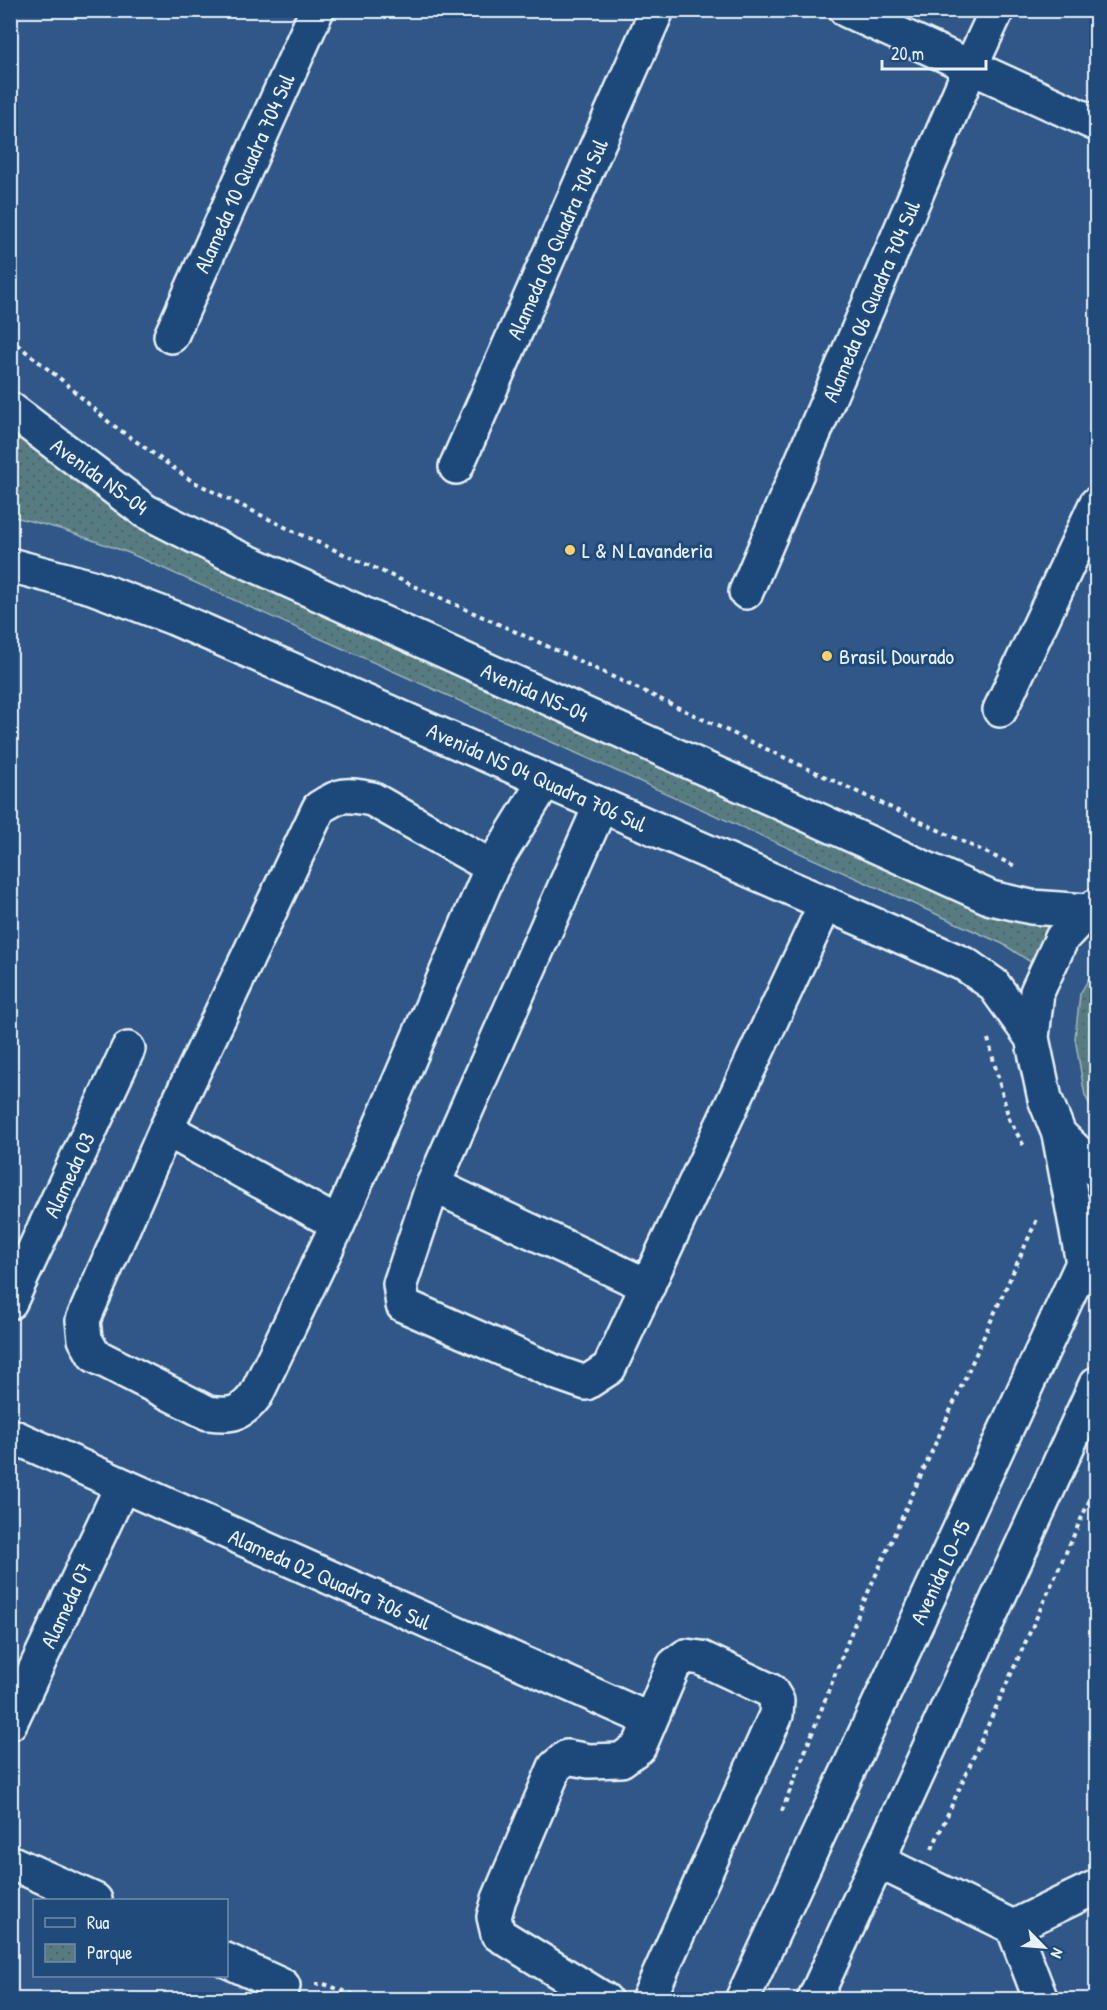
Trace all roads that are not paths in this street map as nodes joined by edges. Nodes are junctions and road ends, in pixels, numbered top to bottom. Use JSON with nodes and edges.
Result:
{"nodes":[{"id":1,"x":317,"y":10,"type":"edge"},
{"id":2,"x":657,"y":10,"type":"edge"},
{"id":3,"x":846,"y":10,"type":"edge"},
{"id":4,"x":997,"y":10,"type":"edge"},
{"id":5,"x":971,"y":66,"type":"junction"},
{"id":6,"x":1096,"y":124,"type":"edge"},
{"id":7,"x":171,"y":336,"type":"dead end"},
{"id":8,"x":10,"y":409,"type":"edge"},
{"id":9,"x":456,"y":467,"type":"dead end"},
{"id":10,"x":1096,"y":504,"type":"edge"},
{"id":11,"x":10,"y":565,"type":"edge"},
{"id":12,"x":746,"y":592,"type":"dead end"},
{"id":13,"x":1000,"y":710,"type":"dead end"},
{"id":14,"x":545,"y":781,"type":"junction"},
{"id":15,"x":601,"y":806,"type":"junction"},
{"id":16,"x":492,"y":867,"type":"junction"},
{"id":17,"x":825,"y":903,"type":"junction"},
{"id":18,"x":1092,"y":909,"type":"edge"},
{"id":19,"x":1032,"y":1038,"type":"junction"},
{"id":20,"x":128,"y":1049,"type":"dead end"},
{"id":21,"x":166,"y":1129,"type":"junction"},
{"id":22,"x":1059,"y":1134,"type":"junction"},
{"id":23,"x":1096,"y":1170,"type":"edge"},
{"id":24,"x":433,"y":1185,"type":"junction"},
{"id":25,"x":338,"y":1224,"type":"junction"},
{"id":26,"x":648,"y":1286,"type":"junction"},
{"id":27,"x":10,"y":1302,"type":"edge"},
{"id":28,"x":1096,"y":1384,"type":"edge"},
{"id":29,"x":10,"y":1435,"type":"edge"},
{"id":30,"x":122,"y":1486,"type":"junction"},
{"id":31,"x":650,"y":1720,"type":"junction"},
{"id":32,"x":10,"y":1723,"type":"edge"},
{"id":33,"x":878,"y":1861,"type":"junction"},
{"id":34,"x":10,"y":1862,"type":"edge"},
{"id":35,"x":1096,"y":1887,"type":"edge"},
{"id":36,"x":93,"y":1899,"type":"edge"},
{"id":37,"x":1013,"y":1927,"type":"junction"},
{"id":38,"x":228,"y":1961,"type":"edge"},
{"id":39,"x":283,"y":1986,"type":"road end"},
{"id":40,"x":605,"y":2000,"type":"edge"},
{"id":41,"x":648,"y":2000,"type":"edge"},
{"id":42,"x":742,"y":2000,"type":"edge"},
{"id":43,"x":814,"y":2000,"type":"edge"},
{"id":44,"x":1041,"y":2000,"type":"edge"}],
"edges":[{"from":1,"to":7,"type":"street","name":"Alameda 10 Quadra 704 Sul"},
{"from":2,"to":9,"type":"street","name":"Alameda 08 Quadra 704 Sul"},
{"from":3,"to":5,"type":"street"},
{"from":4,"to":5,"type":"street","name":"Alameda 06 Quadra 704 Sul"},
{"from":5,"to":6,"type":"street"},
{"from":5,"to":12,"type":"street","name":"Alameda 06 Quadra 704 Sul"},
{"from":8,"to":18,"type":"street","name":"Avenida NS-04"},
{"from":10,"to":13,"type":"street"},
{"from":11,"to":14,"type":"street","name":"Avenida NS 04 Quadra 706 Sul"},
{"from":14,"to":15,"type":"street","name":"Avenida NS 04 Quadra 706 Sul"},
{"from":14,"to":16,"type":"street"},
{"from":15,"to":17,"type":"street","name":"Avenida NS 04 Quadra 706 Sul"},
{"from":15,"to":24,"type":"street"},
{"from":16,"to":21,"type":"street"},
{"from":16,"to":25,"type":"street"},
{"from":17,"to":19,"type":"street","name":"Avenida NS 04 Quadra 706 Sul"},
{"from":17,"to":26,"type":"street"},
{"from":18,"to":19,"type":"street"},
{"from":19,"to":22,"type":"street"},
{"from":20,"to":27,"type":"street","name":"Alameda 03"},
{"from":21,"to":25,"type":"street"},
{"from":21,"to":25,"type":"street"},
{"from":22,"to":23,"type":"street"},
{"from":22,"to":42,"type":"street","name":"Avenida LO-15"},
{"from":24,"to":26,"type":"street"},
{"from":24,"to":26,"type":"street"},
{"from":28,"to":33,"type":"street"},
{"from":29,"to":30,"type":"street","name":"Alameda 02 Quadra 706 Sul"},
{"from":30,"to":31,"type":"street","name":"Alameda 02 Quadra 706 Sul"},
{"from":30,"to":32,"type":"street","name":"Alameda 07"},
{"from":31,"to":40,"type":"street"},
{"from":31,"to":41,"type":"street"},
{"from":33,"to":37,"type":"street"},
{"from":33,"to":43,"type":"street"},
{"from":34,"to":36,"type":"street"},
{"from":35,"to":37,"type":"street"},
{"from":37,"to":44,"type":"street"},
{"from":38,"to":39,"type":"street"}]}
